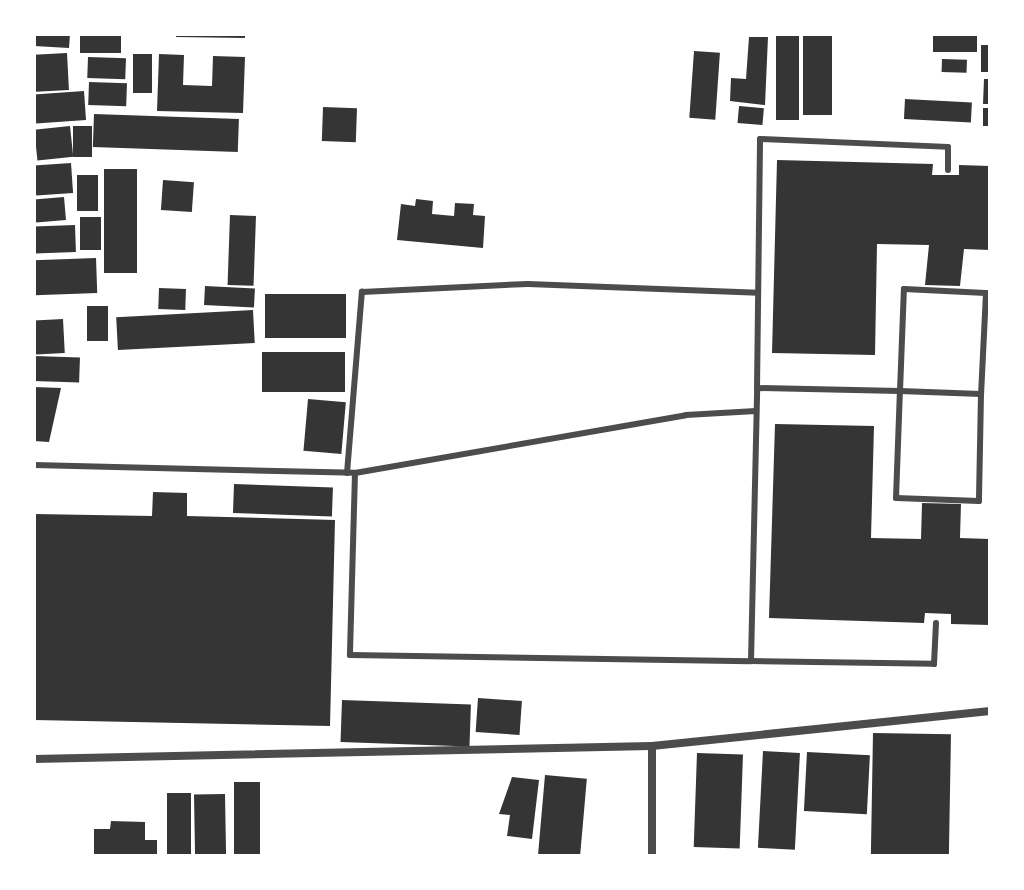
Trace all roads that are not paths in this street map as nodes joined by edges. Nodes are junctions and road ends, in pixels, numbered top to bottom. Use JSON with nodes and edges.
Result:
{"nodes":[{"id":1,"x":948,"y":170,"type":"dead end"},
{"id":2,"x":758,"y":293,"type":"junction"},
{"id":3,"x":757,"y":388,"type":"junction"},
{"id":4,"x":900,"y":391,"type":"junction"},
{"id":5,"x":981,"y":394,"type":"junction"},
{"id":6,"x":756,"y":411,"type":"junction"},
{"id":7,"x":34,"y":465,"type":"edge"},
{"id":8,"x":351,"y":473,"type":"junction"},
{"id":9,"x":936,"y":623,"type":"dead end"},
{"id":10,"x":751,"y":661,"type":"junction"},
{"id":11,"x":990,"y":711,"type":"edge"},
{"id":12,"x":652,"y":746,"type":"junction"},
{"id":13,"x":34,"y":759,"type":"edge"},
{"id":14,"x":652,"y":856,"type":"edge"}],
"edges":[{"from":1,"to":2,"type":"lane"},
{"from":2,"to":3,"type":"lane"},
{"from":2,"to":8,"type":"lane"},
{"from":3,"to":4,"type":"lane"},
{"from":3,"to":6,"type":"lane"},
{"from":4,"to":5,"type":"lane"},
{"from":4,"to":5,"type":"lane"},
{"from":4,"to":5,"type":"lane"},
{"from":6,"to":8,"type":"lane"},
{"from":6,"to":10,"type":"lane"},
{"from":7,"to":8,"type":"lane"},
{"from":8,"to":10,"type":"lane"},
{"from":9,"to":10,"type":"lane"},
{"from":11,"to":12,"type":"street"},
{"from":12,"to":13,"type":"street"},
{"from":12,"to":14,"type":"street"}]}
